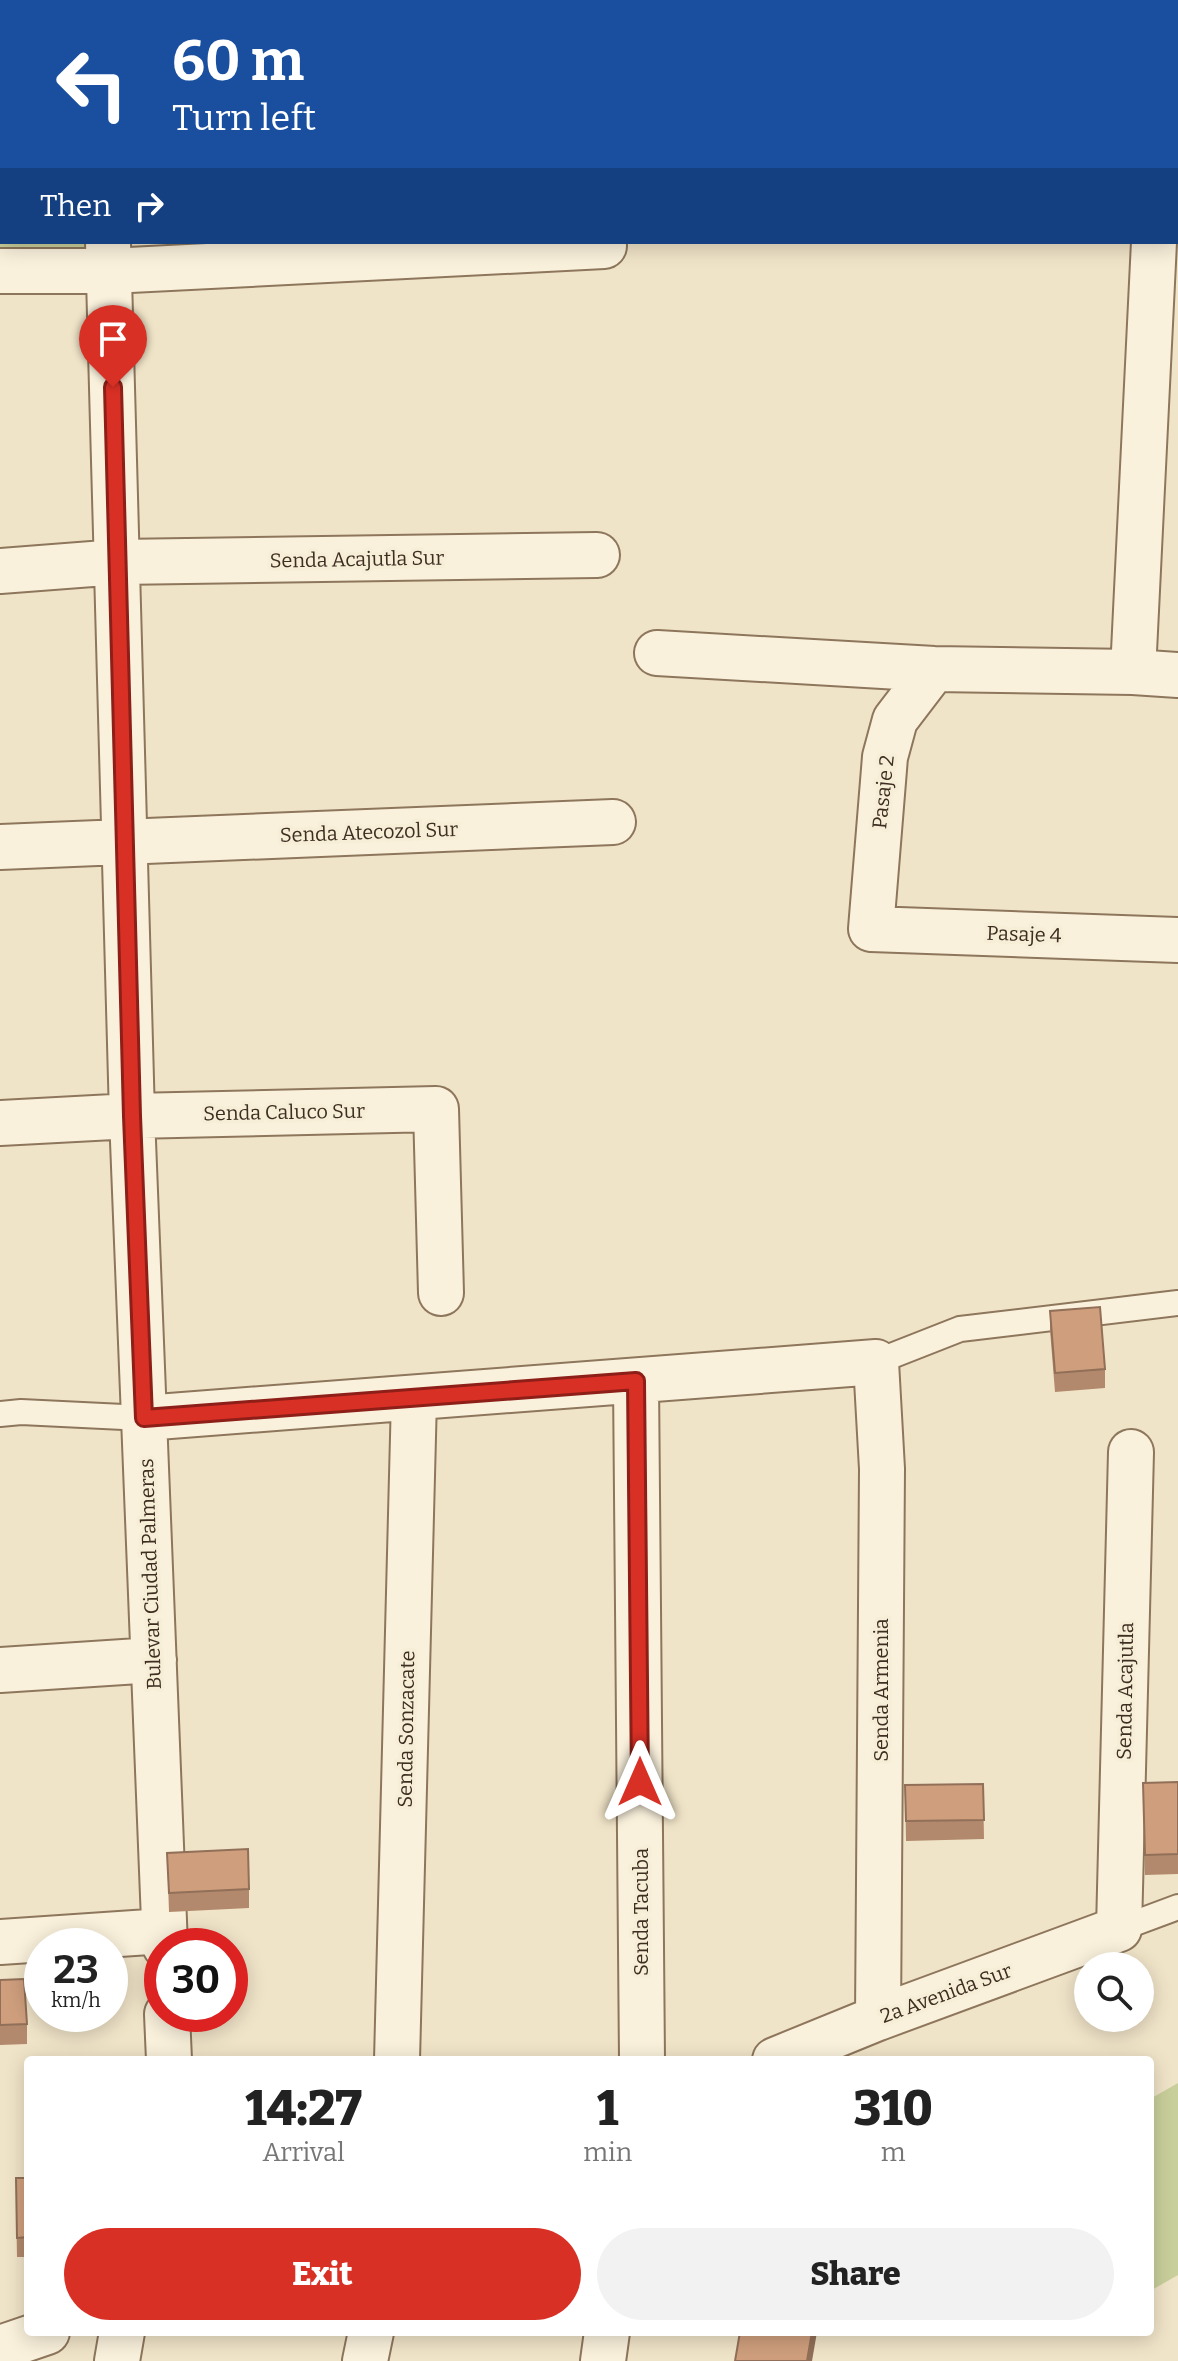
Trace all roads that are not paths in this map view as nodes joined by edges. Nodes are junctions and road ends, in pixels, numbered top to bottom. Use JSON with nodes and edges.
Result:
{"nodes":[{"id":1,"x":1154,"y":244,"type":"edge"},
{"id":2,"x":604,"y":246,"type":"dead end"},
{"id":3,"x":109,"y":256,"type":"edge"},
{"id":4,"x":0,"y":271,"type":"edge"},
{"id":5,"x":597,"y":555,"type":"dead end"},
{"id":6,"x":118,"y":562,"type":"junction"},
{"id":7,"x":0,"y":571,"type":"edge"},
{"id":8,"x":657,"y":653,"type":"dead end"},
{"id":9,"x":934,"y":669,"type":"junction"},
{"id":10,"x":1133,"y":672,"type":"junction"},
{"id":11,"x":1178,"y":675,"type":"edge"},
{"id":12,"x":613,"y":822,"type":"dead end"},
{"id":13,"x":125,"y":842,"type":"junction"},
{"id":14,"x":0,"y":847,"type":"edge"},
{"id":15,"x":871,"y":929,"type":"joint"},
{"id":16,"x":1178,"y":940,"type":"edge"},
{"id":17,"x":132,"y":1116,"type":"junction"},
{"id":18,"x":0,"y":1123,"type":"edge"},
{"id":19,"x":441,"y":1293,"type":"dead end"},
{"id":20,"x":1178,"y":1303,"type":"edge"},
{"id":21,"x":876,"y":1362,"type":"junction"},
{"id":22,"x":636,"y":1381,"type":"junction"},
{"id":23,"x":414,"y":1398,"type":"junction"},
{"id":24,"x":0,"y":1414,"type":"edge"},
{"id":25,"x":144,"y":1418,"type":"junction"},
{"id":26,"x":1131,"y":1452,"type":"dead end"},
{"id":27,"x":154,"y":1660,"type":"junction"},
{"id":28,"x":0,"y":1670,"type":"edge"},
{"id":29,"x":1178,"y":1907,"type":"edge"},
{"id":30,"x":164,"y":1928,"type":"edge"},
{"id":31,"x":1119,"y":1929,"type":"junction"},
{"id":32,"x":144,"y":1938,"type":"edge"},
{"id":33,"x":0,"y":1942,"type":"edge"},
{"id":34,"x":878,"y":2018,"type":"junction"},
{"id":35,"x":168,"y":2032,"type":"edge"},
{"id":36,"x":169,"y":2056,"type":"edge"},
{"id":37,"x":397,"y":2056,"type":"edge"},
{"id":38,"x":642,"y":2056,"type":"edge"},
{"id":39,"x":785,"y":2056,"type":"edge"},
{"id":40,"x":35,"y":2336,"type":"edge"},
{"id":41,"x":121,"y":2336,"type":"edge"},
{"id":42,"x":370,"y":2336,"type":"edge"},
{"id":43,"x":606,"y":2336,"type":"edge"},
{"id":44,"x":0,"y":2348,"type":"edge"},
{"id":45,"x":117,"y":2361,"type":"edge"},
{"id":46,"x":365,"y":2361,"type":"edge"},
{"id":47,"x":603,"y":2361,"type":"edge"}],
"edges":[{"from":1,"to":10,"type":"street"},
{"from":2,"to":3,"type":"street"},
{"from":3,"to":4,"type":"street"},
{"from":3,"to":6,"type":"street","name":"Bulevar Ciudad Palmeras"},
{"from":5,"to":6,"type":"street","name":"Senda Acajutla Sur"},
{"from":6,"to":7,"type":"street","name":"Senda Acajutla Sur"},
{"from":6,"to":13,"type":"street","name":"Bulevar Ciudad Palmeras"},
{"from":8,"to":9,"type":"street"},
{"from":9,"to":10,"type":"street"},
{"from":9,"to":15,"type":"street","name":"Pasaje 2"},
{"from":10,"to":11,"type":"street"},
{"from":12,"to":13,"type":"street","name":"Senda Atecozol Sur"},
{"from":13,"to":14,"type":"street","name":"Senda Atecozol Sur"},
{"from":13,"to":17,"type":"street","name":"Bulevar Ciudad Palmeras"},
{"from":15,"to":16,"type":"street","name":"Pasaje 4"},
{"from":17,"to":18,"type":"street","name":"Senda Caluco Sur"},
{"from":17,"to":19,"type":"street","name":"Senda Caluco Sur"},
{"from":17,"to":25,"type":"street","name":"Bulevar Ciudad Palmeras"},
{"from":20,"to":21,"type":"lane"},
{"from":21,"to":22,"type":"street"},
{"from":21,"to":34,"type":"street","name":"Senda Armenia"},
{"from":22,"to":23,"type":"street"},
{"from":22,"to":38,"type":"street","name":"Senda Tacuba"},
{"from":23,"to":25,"type":"street"},
{"from":23,"to":37,"type":"street","name":"Senda Sonzacate"},
{"from":24,"to":25,"type":"lane"},
{"from":25,"to":27,"type":"street","name":"Bulevar Ciudad Palmeras"},
{"from":26,"to":31,"type":"street","name":"Senda Acajutla"},
{"from":27,"to":28,"type":"street"},
{"from":27,"to":30,"type":"street","name":"Bulevar Ciudad Palmeras"},
{"from":29,"to":31,"type":"lane"},
{"from":31,"to":34,"type":"street","name":"2a Avenida Sur"},
{"from":32,"to":33,"type":"street"},
{"from":34,"to":39,"type":"street","name":"2a Avenida Sur"},
{"from":35,"to":36,"type":"street"},
{"from":40,"to":44,"type":"street"},
{"from":41,"to":45,"type":"street"},
{"from":42,"to":46,"type":"street"},
{"from":43,"to":47,"type":"street"}]}
